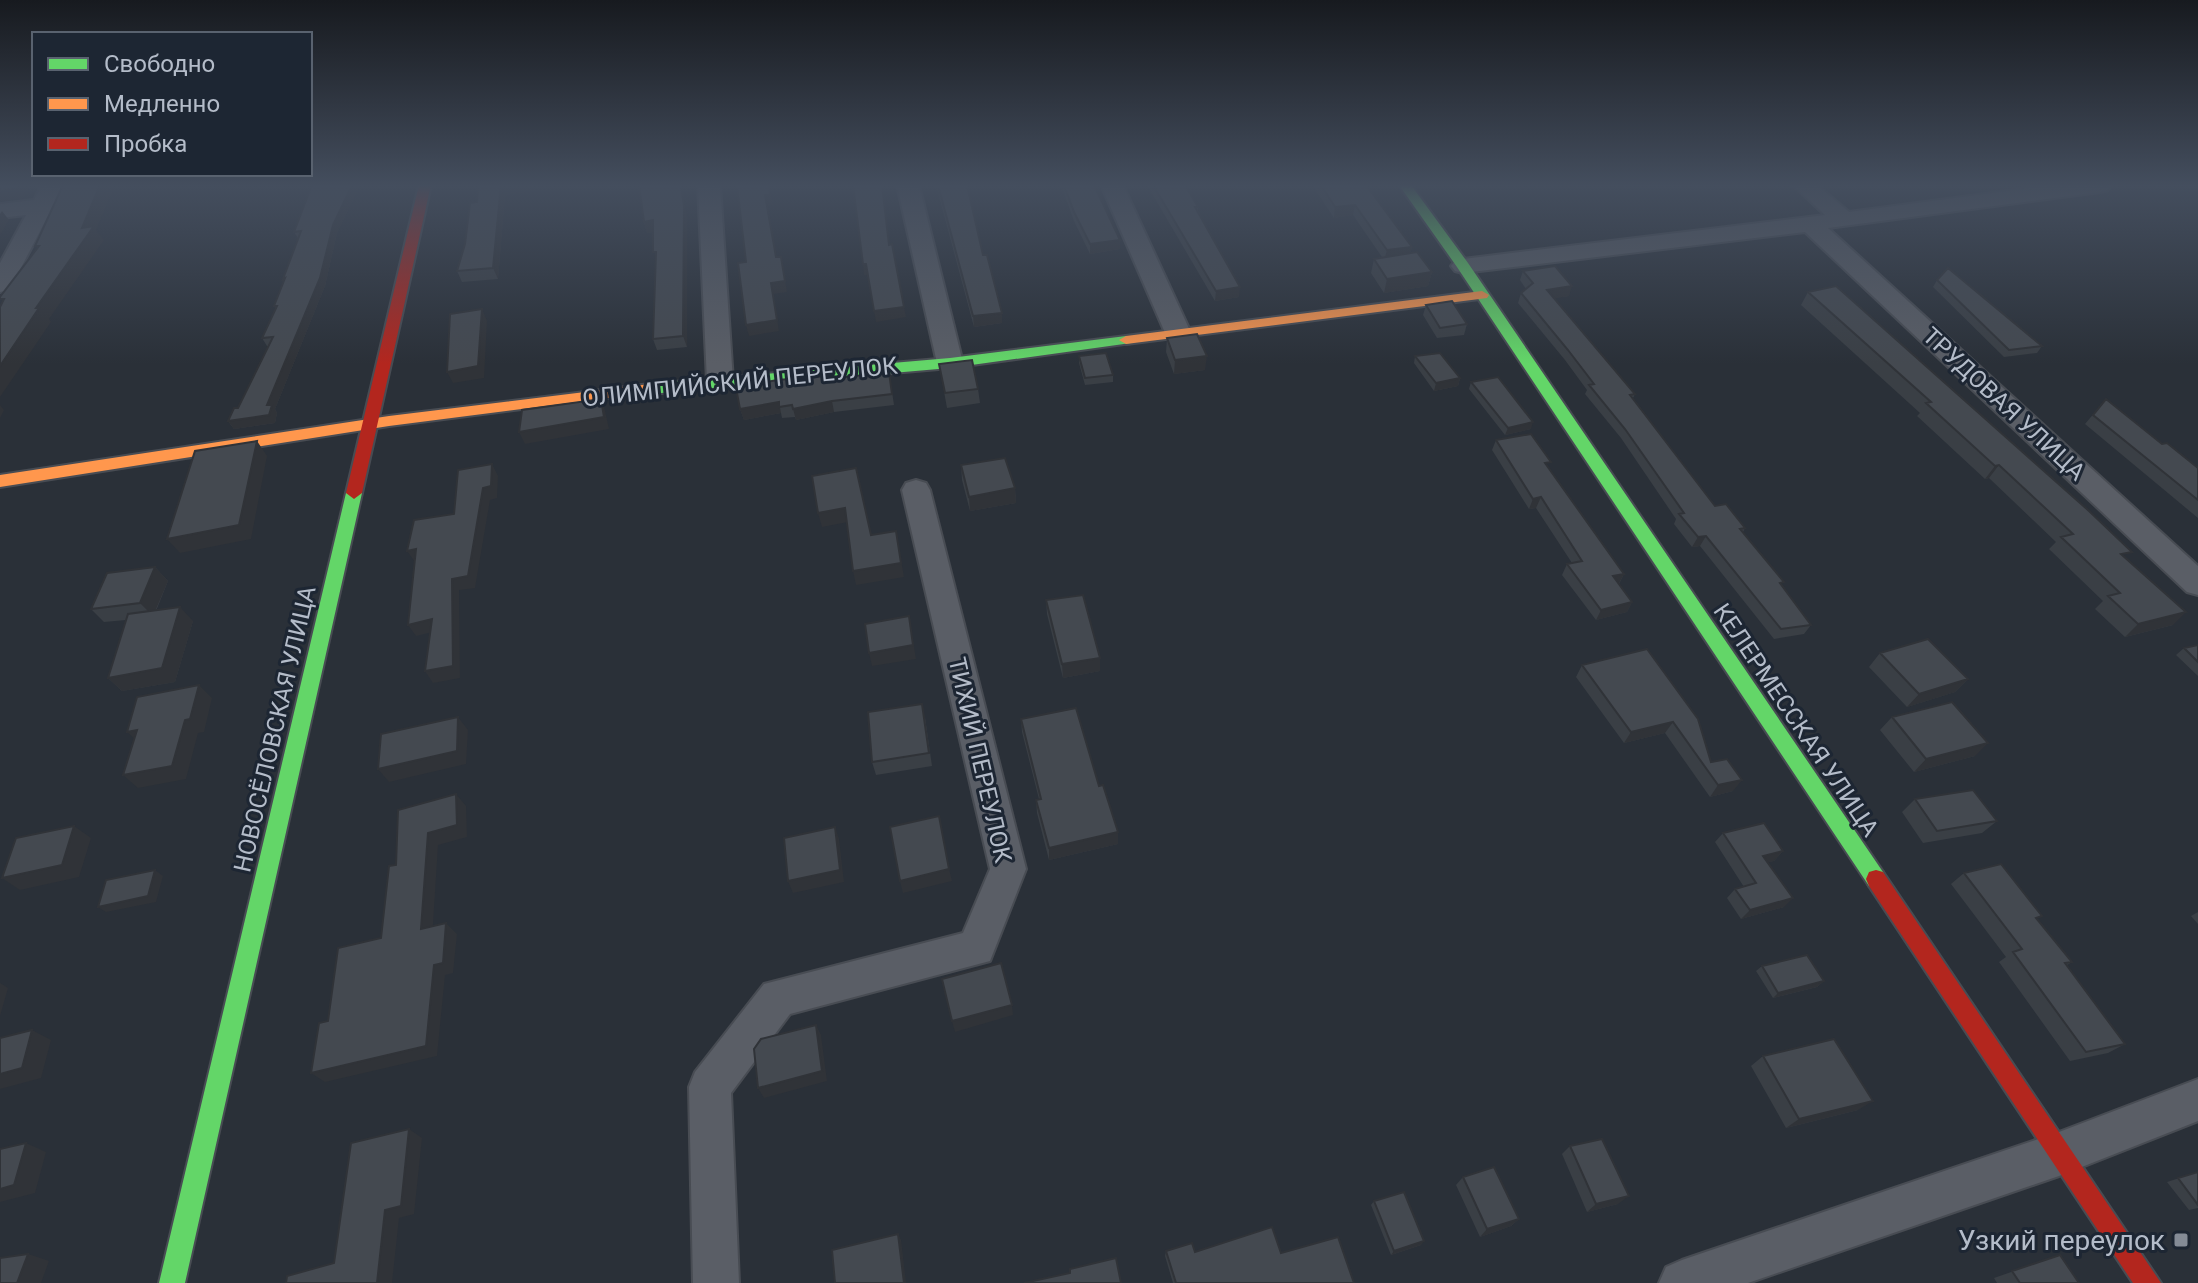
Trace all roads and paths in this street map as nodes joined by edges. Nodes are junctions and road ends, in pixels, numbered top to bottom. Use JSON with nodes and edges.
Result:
{"nodes":[{"id":1,"x":21,"y":245,"type":"edge"},
{"id":2,"x":411,"y":245,"type":"edge"},
{"id":3,"x":712,"y":245,"type":"edge"},
{"id":4,"x":922,"y":245,"type":"edge"},
{"id":5,"x":1139,"y":245,"type":"edge"},
{"id":6,"x":1448,"y":245,"type":"edge"},
{"id":7,"x":1638,"y":245,"type":"edge"},
{"id":8,"x":1832,"y":245,"type":"edge"},
{"id":9,"x":1463,"y":266,"type":"junction"},
{"id":10,"x":0,"y":285,"type":"edge"},
{"id":11,"x":1482,"y":295,"type":"junction"},
{"id":12,"x":1179,"y":335,"type":"junction"},
{"id":13,"x":950,"y":363,"type":"junction"},
{"id":14,"x":720,"y":381,"type":"junction"},
{"id":15,"x":370,"y":424,"type":"junction"},
{"id":16,"x":0,"y":481,"type":"edge"},
{"id":17,"x":916,"y":490,"type":"dead end"},
{"id":18,"x":2198,"y":584,"type":"edge"},
{"id":19,"x":2198,"y":1100,"type":"edge"},
{"id":20,"x":2059,"y":1154,"type":"junction"},
{"id":21,"x":172,"y":1283,"type":"edge"},
{"id":22,"x":716,"y":1283,"type":"edge"},
{"id":23,"x":1682,"y":1283,"type":"edge"},
{"id":24,"x":2148,"y":1283,"type":"edge"}],
"edges":[{"from":1,"to":10,"type":"street"},
{"from":2,"to":15,"type":"street","name":"НОВОСЁЛОВСКАЯ УЛИЦА"},
{"from":3,"to":14,"type":"street"},
{"from":4,"to":13,"type":"street"},
{"from":5,"to":12,"type":"street"},
{"from":6,"to":9,"type":"street","name":"КЕЛЕРМЕССКАЯ УЛИЦА"},
{"from":7,"to":9,"type":"street"},
{"from":8,"to":18,"type":"street","name":"ТРУДОВАЯ УЛИЦА"},
{"from":9,"to":11,"type":"street","name":"КЕЛЕРМЕССКАЯ УЛИЦА"},
{"from":11,"to":12,"type":"street","name":"ОЛИМПИЙСКИЙ ПЕРЕУЛОК"},
{"from":11,"to":20,"type":"street","name":"КЕЛЕРМЕССКАЯ УЛИЦА"},
{"from":12,"to":13,"type":"street","name":"ОЛИМПИЙСКИЙ ПЕРЕУЛОК"},
{"from":13,"to":14,"type":"street","name":"ОЛИМПИЙСКИЙ ПЕРЕУЛОК"},
{"from":14,"to":15,"type":"street","name":"ОЛИМПИЙСКИЙ ПЕРЕУЛОК"},
{"from":15,"to":16,"type":"street","name":"ОЛИМПИЙСКИЙ ПЕРЕУЛОК"},
{"from":15,"to":21,"type":"street","name":"НОВОСЁЛОВСКАЯ УЛИЦА"},
{"from":17,"to":22,"type":"street","name":"ТИХИЙ ПЕРЕУЛОК"},
{"from":19,"to":20,"type":"street"},
{"from":20,"to":23,"type":"street"},
{"from":20,"to":24,"type":"street","name":"КЕЛЕРМЕССКАЯ УЛИЦА"}]}
